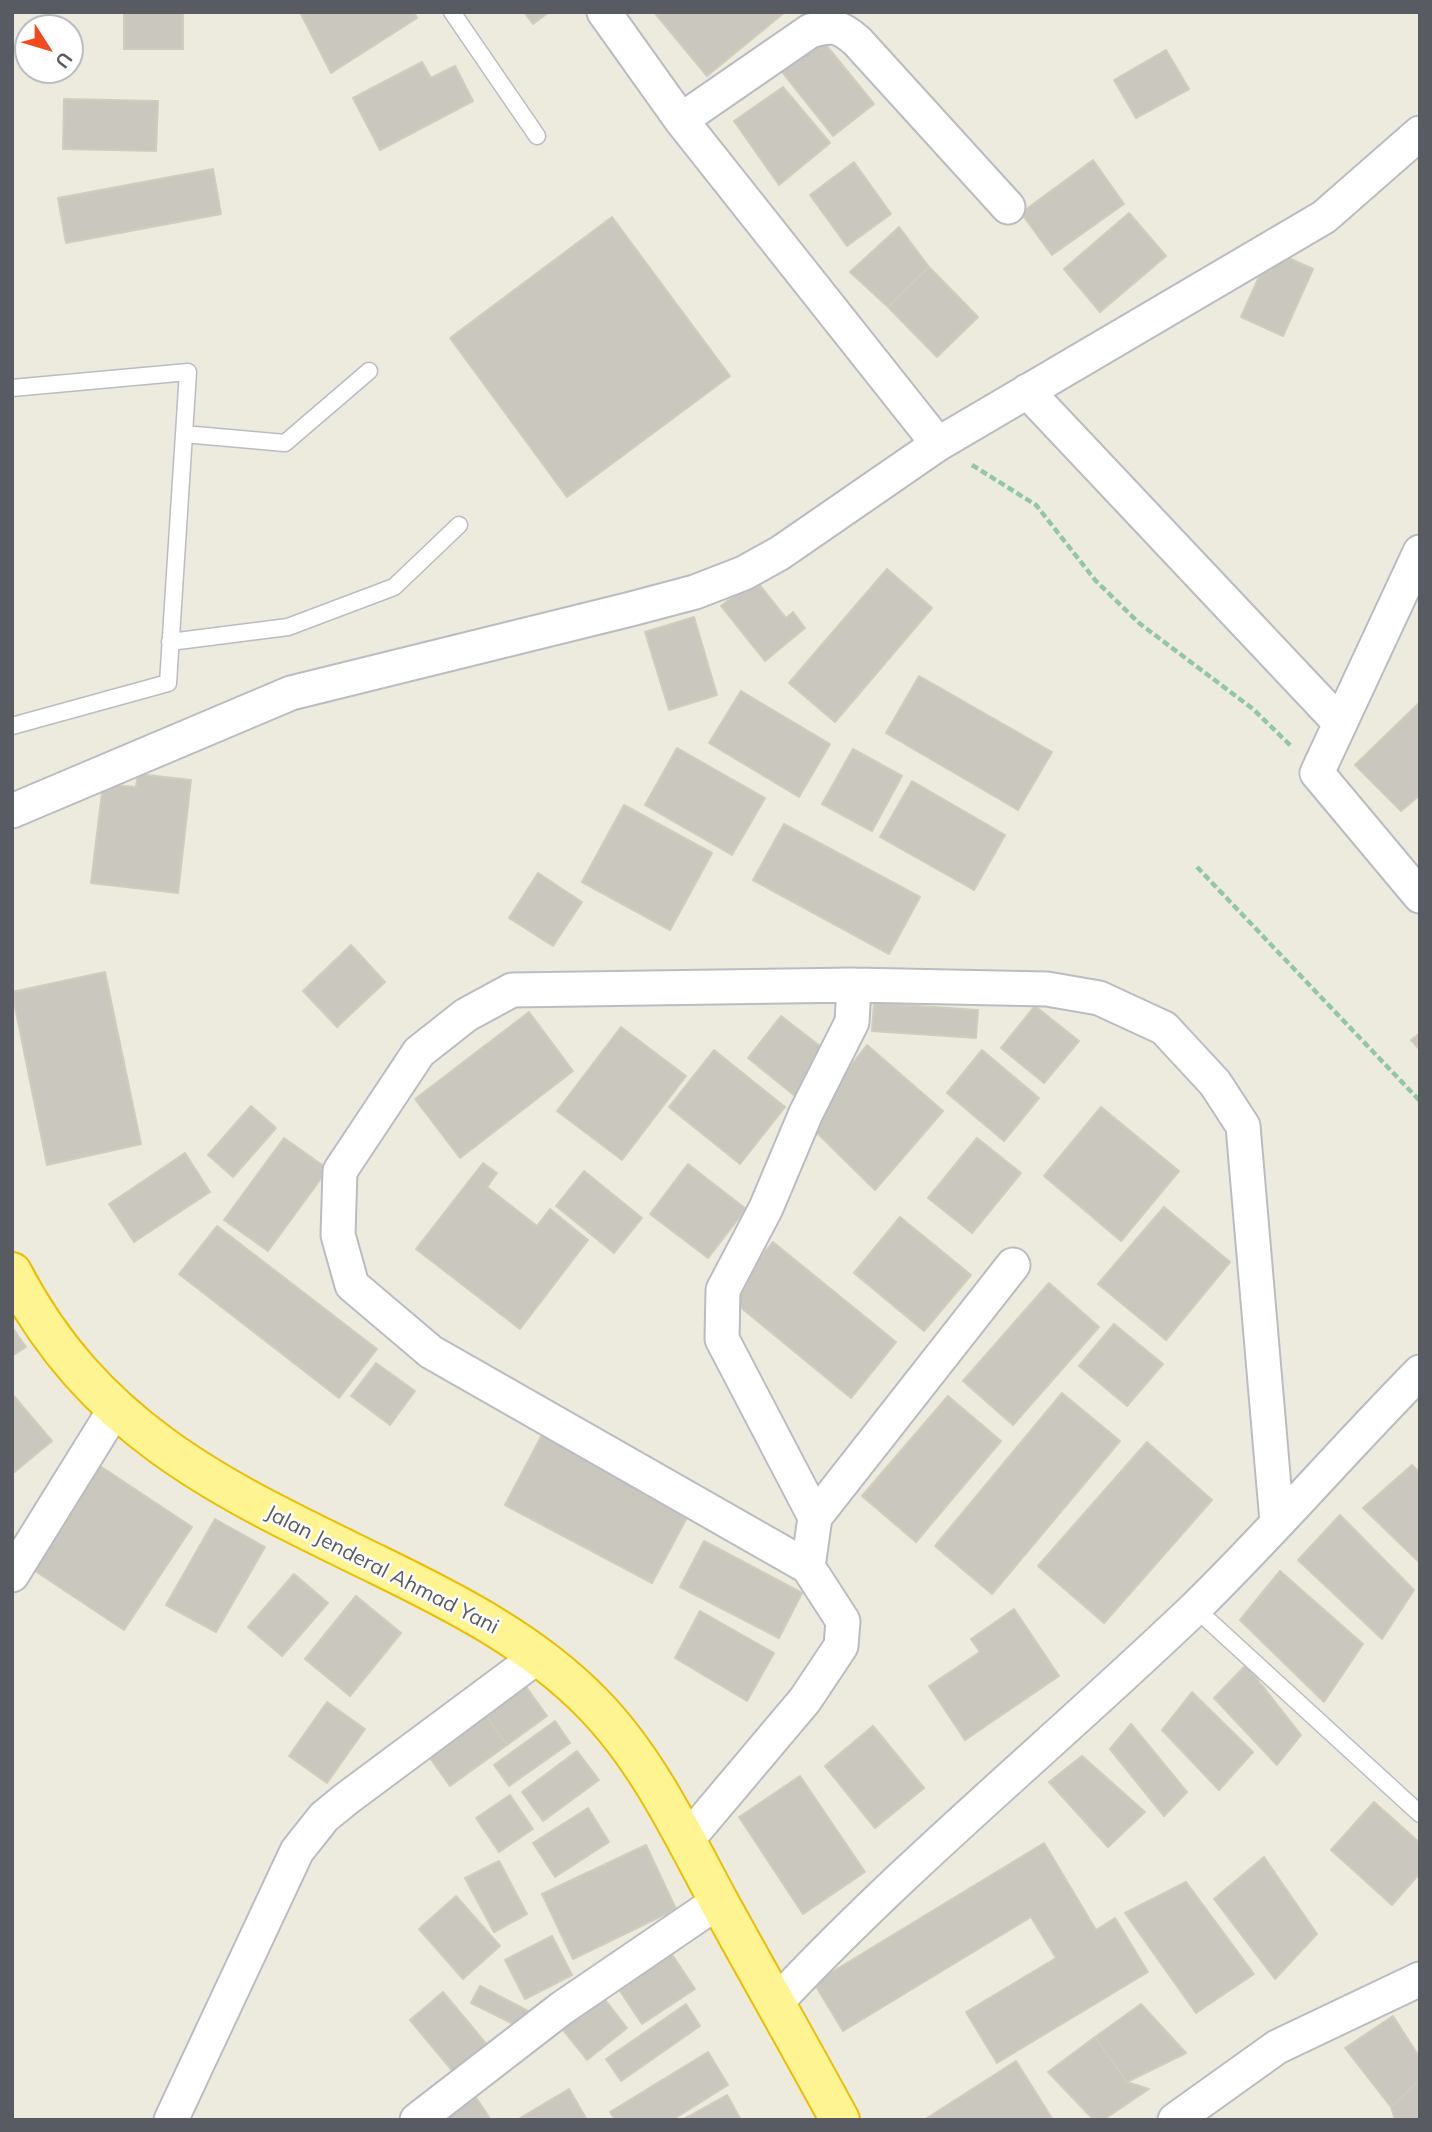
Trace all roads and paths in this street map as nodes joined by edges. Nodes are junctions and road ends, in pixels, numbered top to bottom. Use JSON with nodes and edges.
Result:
{"nodes":[{"id":1,"x":452,"y":12,"type":"edge"},
{"id":2,"x":604,"y":12,"type":"edge"},
{"id":3,"x":681,"y":120,"type":"junction"},
{"id":4,"x":1420,"y":133,"type":"edge"},
{"id":5,"x":537,"y":136,"type":"dead end"},
{"id":6,"x":1008,"y":207,"type":"dead end"},
{"id":7,"x":369,"y":371,"type":"dead end"},
{"id":8,"x":12,"y":388,"type":"edge"},
{"id":9,"x":1027,"y":391,"type":"junction"},
{"id":10,"x":184,"y":434,"type":"junction"},
{"id":11,"x":938,"y":444,"type":"junction"},
{"id":12,"x":458,"y":525,"type":"dead end"},
{"id":13,"x":1420,"y":552,"type":"edge"},
{"id":14,"x":170,"y":642,"type":"junction"},
{"id":15,"x":1340,"y":723,"type":"junction"},
{"id":16,"x":12,"y":726,"type":"edge"},
{"id":17,"x":1317,"y":773,"type":"junction"},
{"id":18,"x":12,"y":811,"type":"edge"},
{"id":19,"x":1197,"y":867,"type":"dead end"},
{"id":20,"x":1420,"y":896,"type":"edge"},
{"id":21,"x":854,"y":985,"type":"junction"},
{"id":22,"x":1420,"y":1101,"type":"edge"},
{"id":23,"x":1013,"y":1265,"type":"dead end"},
{"id":24,"x":12,"y":1272,"type":"edge"},
{"id":25,"x":1420,"y":1372,"type":"edge"},
{"id":26,"x":115,"y":1409,"type":"junction"},
{"id":27,"x":815,"y":1517,"type":"junction"},
{"id":28,"x":1277,"y":1522,"type":"junction"},
{"id":29,"x":808,"y":1567,"type":"junction"},
{"id":30,"x":12,"y":1575,"type":"edge"},
{"id":31,"x":1195,"y":1608,"type":"junction"},
{"id":32,"x":537,"y":1657,"type":"junction"},
{"id":33,"x":1420,"y":1814,"type":"edge"},
{"id":34,"x":687,"y":1840,"type":"junction"},
{"id":35,"x":719,"y":1901,"type":"junction"},
{"id":36,"x":1420,"y":1979,"type":"edge"},
{"id":37,"x":776,"y":2003,"type":"junction"},
{"id":38,"x":171,"y":2120,"type":"edge"},
{"id":39,"x":417,"y":2120,"type":"edge"},
{"id":40,"x":840,"y":2120,"type":"edge"},
{"id":41,"x":1175,"y":2120,"type":"edge"}],
"edges":[{"from":1,"to":5,"type":"lane"},
{"from":2,"to":3,"type":"street"},
{"from":3,"to":6,"type":"street"},
{"from":3,"to":11,"type":"street"},
{"from":4,"to":9,"type":"street"},
{"from":7,"to":10,"type":"lane"},
{"from":8,"to":10,"type":"lane"},
{"from":9,"to":11,"type":"street"},
{"from":9,"to":15,"type":"street"},
{"from":10,"to":14,"type":"lane"},
{"from":11,"to":17,"type":"path"},
{"from":11,"to":18,"type":"street"},
{"from":12,"to":14,"type":"lane"},
{"from":13,"to":15,"type":"street"},
{"from":14,"to":16,"type":"lane"},
{"from":15,"to":17,"type":"street"},
{"from":17,"to":20,"type":"street"},
{"from":19,"to":22,"type":"path"},
{"from":21,"to":27,"type":"street"},
{"from":21,"to":28,"type":"street"},
{"from":21,"to":29,"type":"street"},
{"from":23,"to":27,"type":"street"},
{"from":24,"to":26,"type":"highway","name":"Jalan Jenderal Ahmad Yani"},
{"from":25,"to":28,"type":"street"},
{"from":26,"to":30,"type":"street"},
{"from":26,"to":32,"type":"highway","name":"Jalan Jenderal Ahmad Yani"},
{"from":27,"to":29,"type":"street"},
{"from":28,"to":31,"type":"street"},
{"from":29,"to":34,"type":"street"},
{"from":31,"to":33,"type":"lane"},
{"from":31,"to":37,"type":"street"},
{"from":32,"to":34,"type":"highway","name":"Jalan Jenderal Ahmad Yani"},
{"from":32,"to":38,"type":"street"},
{"from":34,"to":35,"type":"highway","name":"Jalan Jenderal Ahmad Yani"},
{"from":35,"to":37,"type":"highway","name":"Jalan Jenderal Ahmad Yani"},
{"from":35,"to":39,"type":"street"},
{"from":36,"to":41,"type":"street"},
{"from":37,"to":40,"type":"highway","name":"Jalan Jenderal Ahmad Yani"}]}
